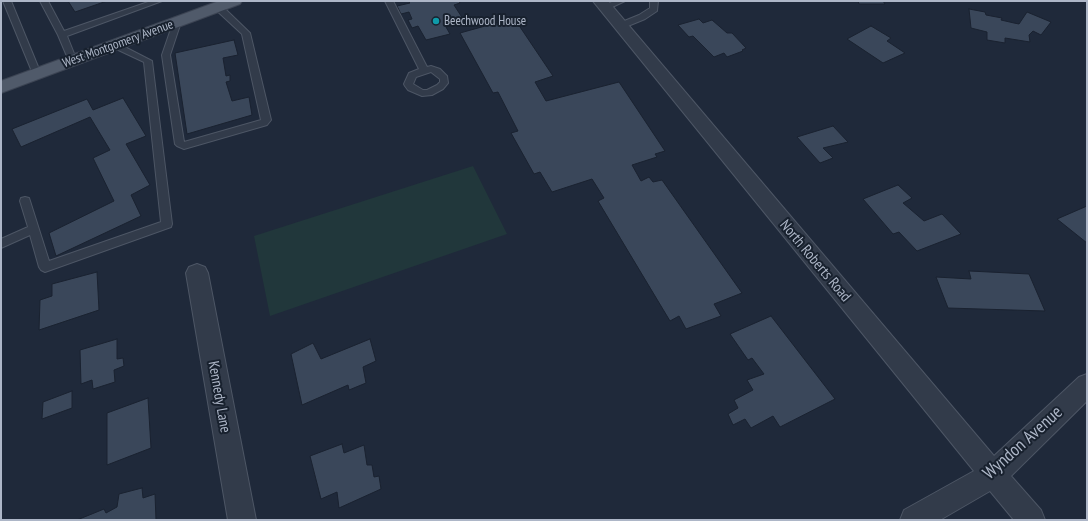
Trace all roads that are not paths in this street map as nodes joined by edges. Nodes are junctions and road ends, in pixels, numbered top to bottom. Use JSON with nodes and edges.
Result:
{"nodes":[{"id":1,"x":7,"y":1,"type":"edge"},
{"id":2,"x":44,"y":1,"type":"edge"},
{"id":3,"x":158,"y":1,"type":"edge"},
{"id":4,"x":234,"y":1,"type":"edge"},
{"id":5,"x":389,"y":1,"type":"edge"},
{"id":6,"x":654,"y":1,"type":"edge"},
{"id":7,"x":609,"y":3,"type":"edge"},
{"id":8,"x":218,"y":7,"type":"junction"},
{"id":9,"x":177,"y":22,"type":"junction"},
{"id":10,"x":620,"y":26,"type":"junction"},
{"id":11,"x":62,"y":34,"type":"junction"},
{"id":12,"x":115,"y":45,"type":"junction"},
{"id":13,"x":73,"y":61,"type":"junction"},
{"id":14,"x":424,"y":70,"type":"dead end"},
{"id":15,"x":36,"y":74,"type":"junction"},
{"id":16,"x":1,"y":87,"type":"edge"},
{"id":17,"x":25,"y":202,"type":"dead end"},
{"id":18,"x":33,"y":229,"type":"junction"},
{"id":19,"x":1,"y":244,"type":"edge"},
{"id":20,"x":196,"y":274,"type":"dead end"},
{"id":21,"x":1087,"y":385,"type":"edge"},
{"id":22,"x":992,"y":475,"type":"junction"},
{"id":23,"x":924,"y":518,"type":"edge"},
{"id":24,"x":242,"y":520,"type":"edge"},
{"id":25,"x":1031,"y":520,"type":"edge"}],
"edges":[{"from":1,"to":15,"type":"lane"},
{"from":2,"to":11,"type":"lane"},
{"from":3,"to":11,"type":"lane"},
{"from":4,"to":8,"type":"main road","name":"West Montgomery Avenue"},
{"from":5,"to":14,"type":"lane"},
{"from":6,"to":10,"type":"lane"},
{"from":7,"to":10,"type":"street","name":"North Roberts Road"},
{"from":8,"to":9,"type":"main road","name":"West Montgomery Avenue"},
{"from":8,"to":9,"type":"lane"},
{"from":9,"to":12,"type":"main road","name":"West Montgomery Avenue"},
{"from":10,"to":22,"type":"street","name":"North Roberts Road"},
{"from":11,"to":13,"type":"lane"},
{"from":12,"to":13,"type":"main road","name":"West Montgomery Avenue"},
{"from":12,"to":18,"type":"lane"},
{"from":13,"to":15,"type":"main road","name":"West Montgomery Avenue"},
{"from":15,"to":16,"type":"main road","name":"West Montgomery Avenue"},
{"from":17,"to":18,"type":"lane"},
{"from":18,"to":19,"type":"lane"},
{"from":20,"to":24,"type":"street","name":"Kennedy Lane"},
{"from":21,"to":22,"type":"street","name":"Wyndon Avenue"},
{"from":22,"to":23,"type":"street","name":"Wyndon Avenue"},
{"from":22,"to":25,"type":"street","name":"North Roberts Road"}]}
